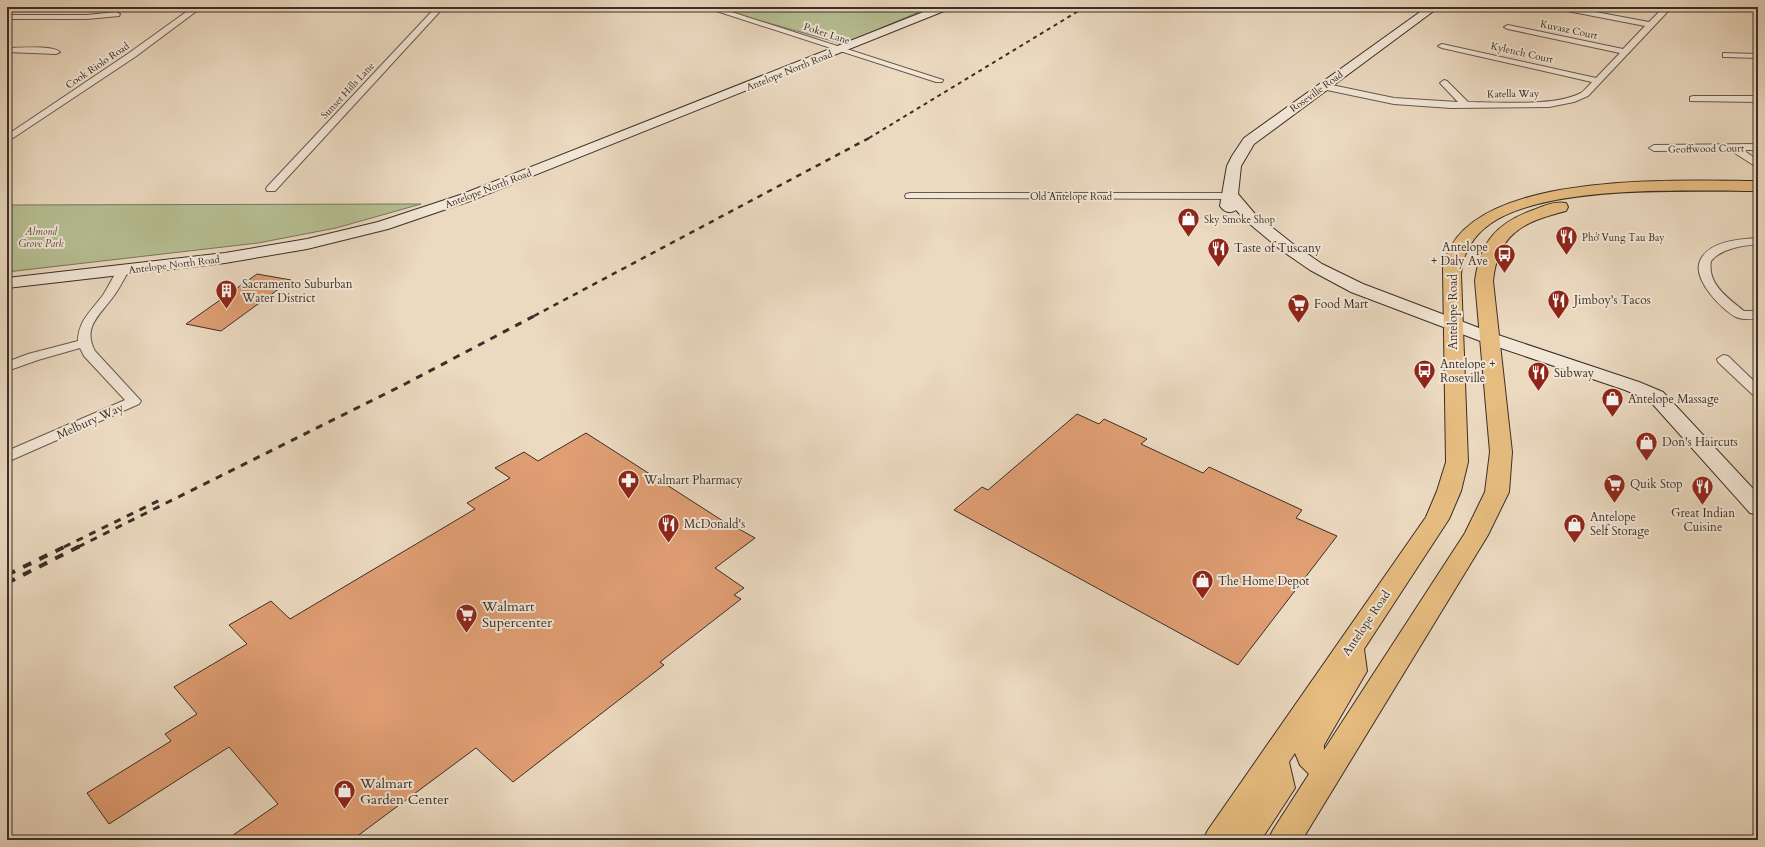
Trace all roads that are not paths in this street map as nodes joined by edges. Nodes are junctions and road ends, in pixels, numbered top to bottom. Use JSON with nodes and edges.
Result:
{"nodes":[{"id":1,"x":198,"y":7,"type":"edge"},
{"id":2,"x":440,"y":7,"type":"edge"},
{"id":3,"x":708,"y":7,"type":"edge"},
{"id":4,"x":734,"y":7,"type":"edge"},
{"id":5,"x":945,"y":7,"type":"edge"},
{"id":6,"x":1434,"y":7,"type":"edge"},
{"id":7,"x":1557,"y":7,"type":"edge"},
{"id":8,"x":1668,"y":7,"type":"edge"},
{"id":9,"x":722,"y":11,"type":"junction"},
{"id":10,"x":116,"y":14,"type":"dead end"},
{"id":11,"x":7,"y":17,"type":"edge"},
{"id":12,"x":1650,"y":26,"type":"junction"},
{"id":13,"x":1508,"y":27,"type":"dead end"},
{"id":14,"x":1442,"y":46,"type":"dead end"},
{"id":15,"x":841,"y":49,"type":"junction"},
{"id":16,"x":7,"y":50,"type":"edge"},
{"id":17,"x":56,"y":52,"type":"dead end"},
{"id":18,"x":1626,"y":52,"type":"junction"},
{"id":19,"x":1726,"y":55,"type":"dead end"},
{"id":20,"x":1758,"y":56,"type":"edge"},
{"id":21,"x":939,"y":80,"type":"dead end"},
{"id":22,"x":1598,"y":81,"type":"junction"},
{"id":23,"x":1444,"y":83,"type":"dead end"},
{"id":24,"x":1322,"y":86,"type":"junction"},
{"id":25,"x":1693,"y":99,"type":"dead end"},
{"id":26,"x":1758,"y":99,"type":"edge"},
{"id":27,"x":1466,"y":105,"type":"junction"},
{"id":28,"x":7,"y":139,"type":"edge"},
{"id":29,"x":1732,"y":147,"type":"junction"},
{"id":30,"x":1758,"y":147,"type":"edge"},
{"id":31,"x":1654,"y":148,"type":"dead end"},
{"id":32,"x":1758,"y":165,"type":"edge"},
{"id":33,"x":1758,"y":186,"type":"edge"},
{"id":34,"x":271,"y":189,"type":"dead end"},
{"id":35,"x":1758,"y":191,"type":"edge"},
{"id":36,"x":910,"y":196,"type":"dead end"},
{"id":37,"x":1232,"y":196,"type":"junction"},
{"id":38,"x":1728,"y":197,"type":"junction"},
{"id":39,"x":1758,"y":197,"type":"edge"},
{"id":40,"x":1758,"y":241,"type":"edge"},
{"id":41,"x":123,"y":270,"type":"junction"},
{"id":42,"x":7,"y":283,"type":"edge"},
{"id":43,"x":1758,"y":315,"type":"edge"},
{"id":44,"x":1453,"y":328,"type":"junction"},
{"id":45,"x":1489,"y":338,"type":"junction"},
{"id":46,"x":84,"y":343,"type":"junction"},
{"id":47,"x":1723,"y":359,"type":"dead end"},
{"id":48,"x":7,"y":367,"type":"edge"},
{"id":49,"x":1757,"y":391,"type":"edge"},
{"id":50,"x":7,"y":458,"type":"edge"},
{"id":51,"x":1758,"y":508,"type":"edge"},
{"id":52,"x":1350,"y":648,"type":"junction"},
{"id":53,"x":1273,"y":760,"type":"junction"},
{"id":54,"x":1328,"y":770,"type":"junction"},
{"id":55,"x":1219,"y":840,"type":"edge"},
{"id":56,"x":1243,"y":840,"type":"edge"},
{"id":57,"x":1284,"y":840,"type":"edge"}],
"edges":[{"from":1,"to":28,"type":"street","name":"Cook Riolo Road"},
{"from":2,"to":34,"type":"street","name":"Sunset Hills Lane"},
{"from":3,"to":9,"type":"street","name":"Poker Lane"},
{"from":4,"to":9,"type":"street"},
{"from":5,"to":15,"type":"main road","name":"Antelope North Road"},
{"from":6,"to":24,"type":"main road","name":"Roseville Road"},
{"from":7,"to":12,"type":"street"},
{"from":8,"to":12,"type":"street","name":"Katella Way"},
{"from":9,"to":15,"type":"street","name":"Poker Lane"},
{"from":10,"to":11,"type":"street"},
{"from":12,"to":18,"type":"street","name":"Katella Way"},
{"from":13,"to":18,"type":"street","name":"Kuvasz Court"},
{"from":14,"to":22,"type":"street","name":"Kylench Court"},
{"from":15,"to":21,"type":"street","name":"Poker Lane"},
{"from":15,"to":41,"type":"main road","name":"Antelope North Road"},
{"from":16,"to":17,"type":"street"},
{"from":18,"to":22,"type":"street","name":"Katella Way"},
{"from":19,"to":20,"type":"street"},
{"from":22,"to":27,"type":"street","name":"Katella Way"},
{"from":23,"to":27,"type":"street"},
{"from":24,"to":27,"type":"street","name":"Katella Way"},
{"from":24,"to":37,"type":"main road","name":"Roseville Road"},
{"from":25,"to":26,"type":"street"},
{"from":29,"to":30,"type":"street","name":"Geoffwood Court"},
{"from":29,"to":31,"type":"street","name":"Geoffwood Court"},
{"from":29,"to":32,"type":"street"},
{"from":33,"to":44,"type":"main road","name":"Antelope Road"},
{"from":35,"to":38,"type":"main road"},
{"from":36,"to":37,"type":"street","name":"Old Antelope Road"},
{"from":37,"to":44,"type":"main road","name":"Roseville Road"},
{"from":38,"to":39,"type":"main road"},
{"from":38,"to":45,"type":"main road"},
{"from":40,"to":43,"type":"street"},
{"from":41,"to":42,"type":"main road","name":"Antelope North Road"},
{"from":41,"to":46,"type":"street"},
{"from":44,"to":45,"type":"main road","name":"Roseville Road"},
{"from":44,"to":52,"type":"main road","name":"Antelope Road"},
{"from":45,"to":51,"type":"main road","name":"Roseville Road"},
{"from":45,"to":54,"type":"main road"},
{"from":46,"to":48,"type":"street"},
{"from":46,"to":50,"type":"street","name":"Melbury Way"},
{"from":47,"to":49,"type":"street"},
{"from":52,"to":53,"type":"main road","name":"Antelope Road"},
{"from":52,"to":54,"type":"main road"},
{"from":53,"to":55,"type":"main road","name":"Antelope Road"},
{"from":53,"to":56,"type":"main road"},
{"from":54,"to":57,"type":"main road"}]}
